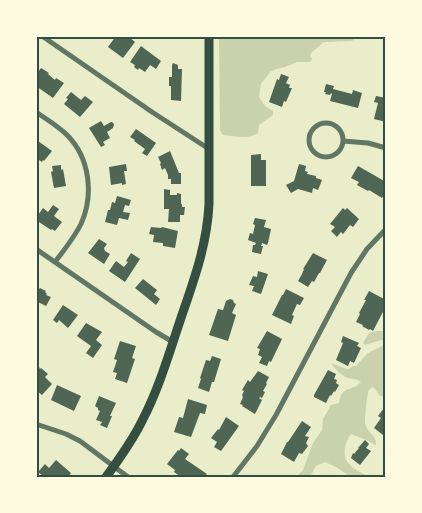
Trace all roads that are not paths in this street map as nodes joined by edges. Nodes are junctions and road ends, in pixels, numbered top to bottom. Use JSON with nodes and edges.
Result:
{"nodes":[{"id":1,"x":42,"y":36,"type":"edge"},
{"id":2,"x":52,"y":36,"type":"edge"},
{"id":3,"x":209,"y":36,"type":"edge"},
{"id":4,"x":52,"y":43,"type":"junction"},
{"id":5,"x":36,"y":112,"type":"edge"},
{"id":6,"x":343,"y":141,"type":"junction"},
{"id":7,"x":386,"y":148,"type":"edge"},
{"id":8,"x":209,"y":149,"type":"junction"},
{"id":9,"x":386,"y":229,"type":"edge"},
{"id":10,"x":36,"y":249,"type":"edge"},
{"id":11,"x":55,"y":262,"type":"junction"},
{"id":12,"x":173,"y":342,"type":"junction"},
{"id":13,"x":36,"y":424,"type":"edge"},
{"id":14,"x":114,"y":466,"type":"junction"},
{"id":15,"x":106,"y":477,"type":"edge"},
{"id":16,"x":128,"y":477,"type":"edge"},
{"id":17,"x":233,"y":477,"type":"edge"}],
"edges":[{"from":1,"to":4,"type":"street"},
{"from":2,"to":4,"type":"street"},
{"from":3,"to":8,"type":"main road"},
{"from":4,"to":8,"type":"street"},
{"from":5,"to":11,"type":"street"},
{"from":6,"to":6,"type":"street"},
{"from":6,"to":7,"type":"street"},
{"from":8,"to":12,"type":"main road"},
{"from":9,"to":17,"type":"street"},
{"from":10,"to":11,"type":"street"},
{"from":11,"to":12,"type":"street"},
{"from":12,"to":14,"type":"main road"},
{"from":13,"to":14,"type":"street"},
{"from":14,"to":15,"type":"main road"},
{"from":14,"to":16,"type":"street"}]}
